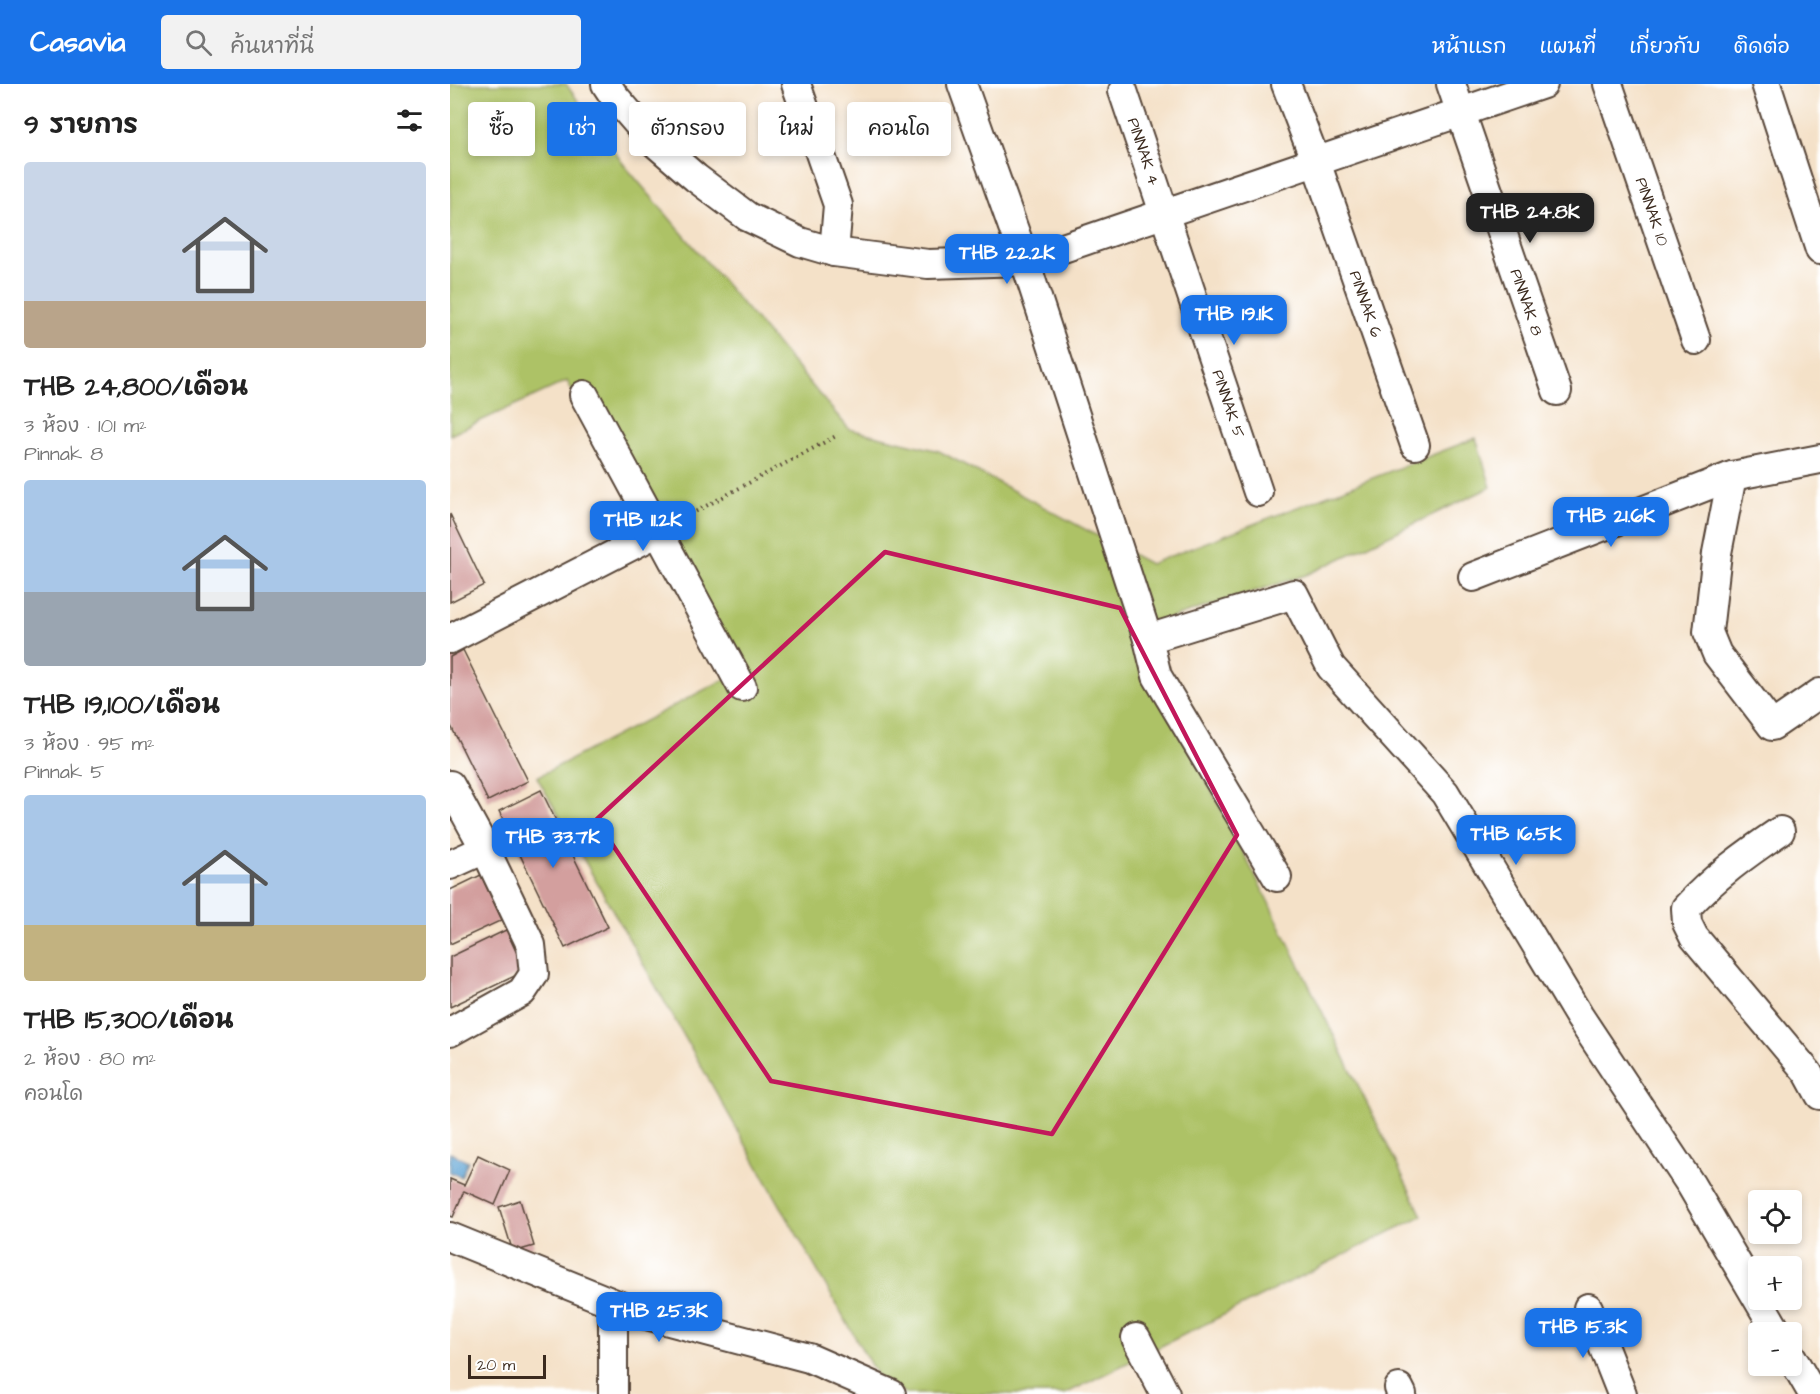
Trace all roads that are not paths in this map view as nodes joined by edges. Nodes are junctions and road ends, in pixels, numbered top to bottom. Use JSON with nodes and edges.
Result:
{"nodes":[{"id":1,"x":606,"y":84,"type":"edge"},
{"id":2,"x":796,"y":84,"type":"edge"},
{"id":3,"x":962,"y":84,"type":"edge"},
{"id":4,"x":1286,"y":84,"type":"edge"},
{"id":5,"x":1450,"y":84,"type":"edge"},
{"id":6,"x":1543,"y":84,"type":"edge"},
{"id":7,"x":1608,"y":84,"type":"edge"},
{"id":8,"x":1766,"y":84,"type":"edge"},
{"id":9,"x":1123,"y":91,"type":"dead end"},
{"id":10,"x":1460,"y":112,"type":"junction"},
{"id":11,"x":1316,"y":162,"type":"junction"},
{"id":12,"x":1166,"y":213,"type":"junction"},
{"id":13,"x":1820,"y":249,"type":"edge"},
{"id":14,"x":834,"y":252,"type":"junction"},
{"id":15,"x":1025,"y":261,"type":"junction"},
{"id":16,"x":1696,"y":340,"type":"dead end"},
{"id":17,"x":1557,"y":392,"type":"dead end"},
{"id":18,"x":584,"y":395,"type":"dead end"},
{"id":19,"x":1415,"y":445,"type":"dead end"},
{"id":20,"x":1820,"y":459,"type":"edge"},
{"id":21,"x":1732,"y":476,"type":"junction"},
{"id":22,"x":1258,"y":492,"type":"dead end"},
{"id":23,"x":658,"y":532,"type":"junction"},
{"id":24,"x":1473,"y":576,"type":"dead end"},
{"id":25,"x":450,"y":639,"type":"edge"},
{"id":26,"x":1148,"y":639,"type":"junction"},
{"id":27,"x":742,"y":687,"type":"dead end"},
{"id":28,"x":1820,"y":693,"type":"edge"},
{"id":29,"x":450,"y":785,"type":"edge"},
{"id":30,"x":1780,"y":831,"type":"dead end"},
{"id":31,"x":485,"y":849,"type":"junction"},
{"id":32,"x":450,"y":865,"type":"edge"},
{"id":33,"x":1277,"y":877,"type":"dead end"},
{"id":34,"x":450,"y":1032,"type":"edge"},
{"id":35,"x":1820,"y":1095,"type":"edge"},
{"id":36,"x":450,"y":1237,"type":"edge"},
{"id":37,"x":613,"y":1304,"type":"junction"},
{"id":38,"x":1588,"y":1308,"type":"dead end"},
{"id":39,"x":1771,"y":1322,"type":"edge"},
{"id":40,"x":1136,"y":1338,"type":"dead end"},
{"id":41,"x":1802,"y":1375,"type":"edge"},
{"id":42,"x":612,"y":1394,"type":"edge"},
{"id":43,"x":891,"y":1394,"type":"edge"},
{"id":44,"x":1165,"y":1394,"type":"edge"},
{"id":45,"x":1622,"y":1394,"type":"edge"},
{"id":46,"x":1813,"y":1394,"type":"edge"}],
"edges":[{"from":1,"to":14,"type":"street"},
{"from":2,"to":14,"type":"street"},
{"from":3,"to":15,"type":"street"},
{"from":4,"to":11,"type":"street","name":"PINNAK 6"},
{"from":5,"to":10,"type":"street","name":"PINNAK 8"},
{"from":6,"to":10,"type":"street"},
{"from":7,"to":16,"type":"street","name":"PINNAK 10"},
{"from":8,"to":13,"type":"street"},
{"from":9,"to":12,"type":"street","name":"PINNAK 4"},
{"from":10,"to":11,"type":"street"},
{"from":10,"to":17,"type":"street","name":"PINNAK 8"},
{"from":11,"to":12,"type":"street"},
{"from":11,"to":19,"type":"street","name":"PINNAK 6"},
{"from":12,"to":15,"type":"street"},
{"from":12,"to":22,"type":"street","name":"PINNAK 5"},
{"from":14,"to":15,"type":"street"},
{"from":15,"to":26,"type":"street"},
{"from":18,"to":23,"type":"street"},
{"from":20,"to":21,"type":"street"},
{"from":21,"to":24,"type":"street"},
{"from":21,"to":28,"type":"street"},
{"from":23,"to":25,"type":"street"},
{"from":23,"to":27,"type":"street"},
{"from":26,"to":33,"type":"street"},
{"from":26,"to":39,"type":"street"},
{"from":29,"to":31,"type":"street"},
{"from":30,"to":35,"type":"street"},
{"from":31,"to":32,"type":"street"},
{"from":31,"to":34,"type":"street"},
{"from":36,"to":37,"type":"street"},
{"from":37,"to":42,"type":"street"},
{"from":37,"to":43,"type":"street"},
{"from":38,"to":45,"type":"street"},
{"from":40,"to":44,"type":"street"},
{"from":41,"to":46,"type":"street"}]}
